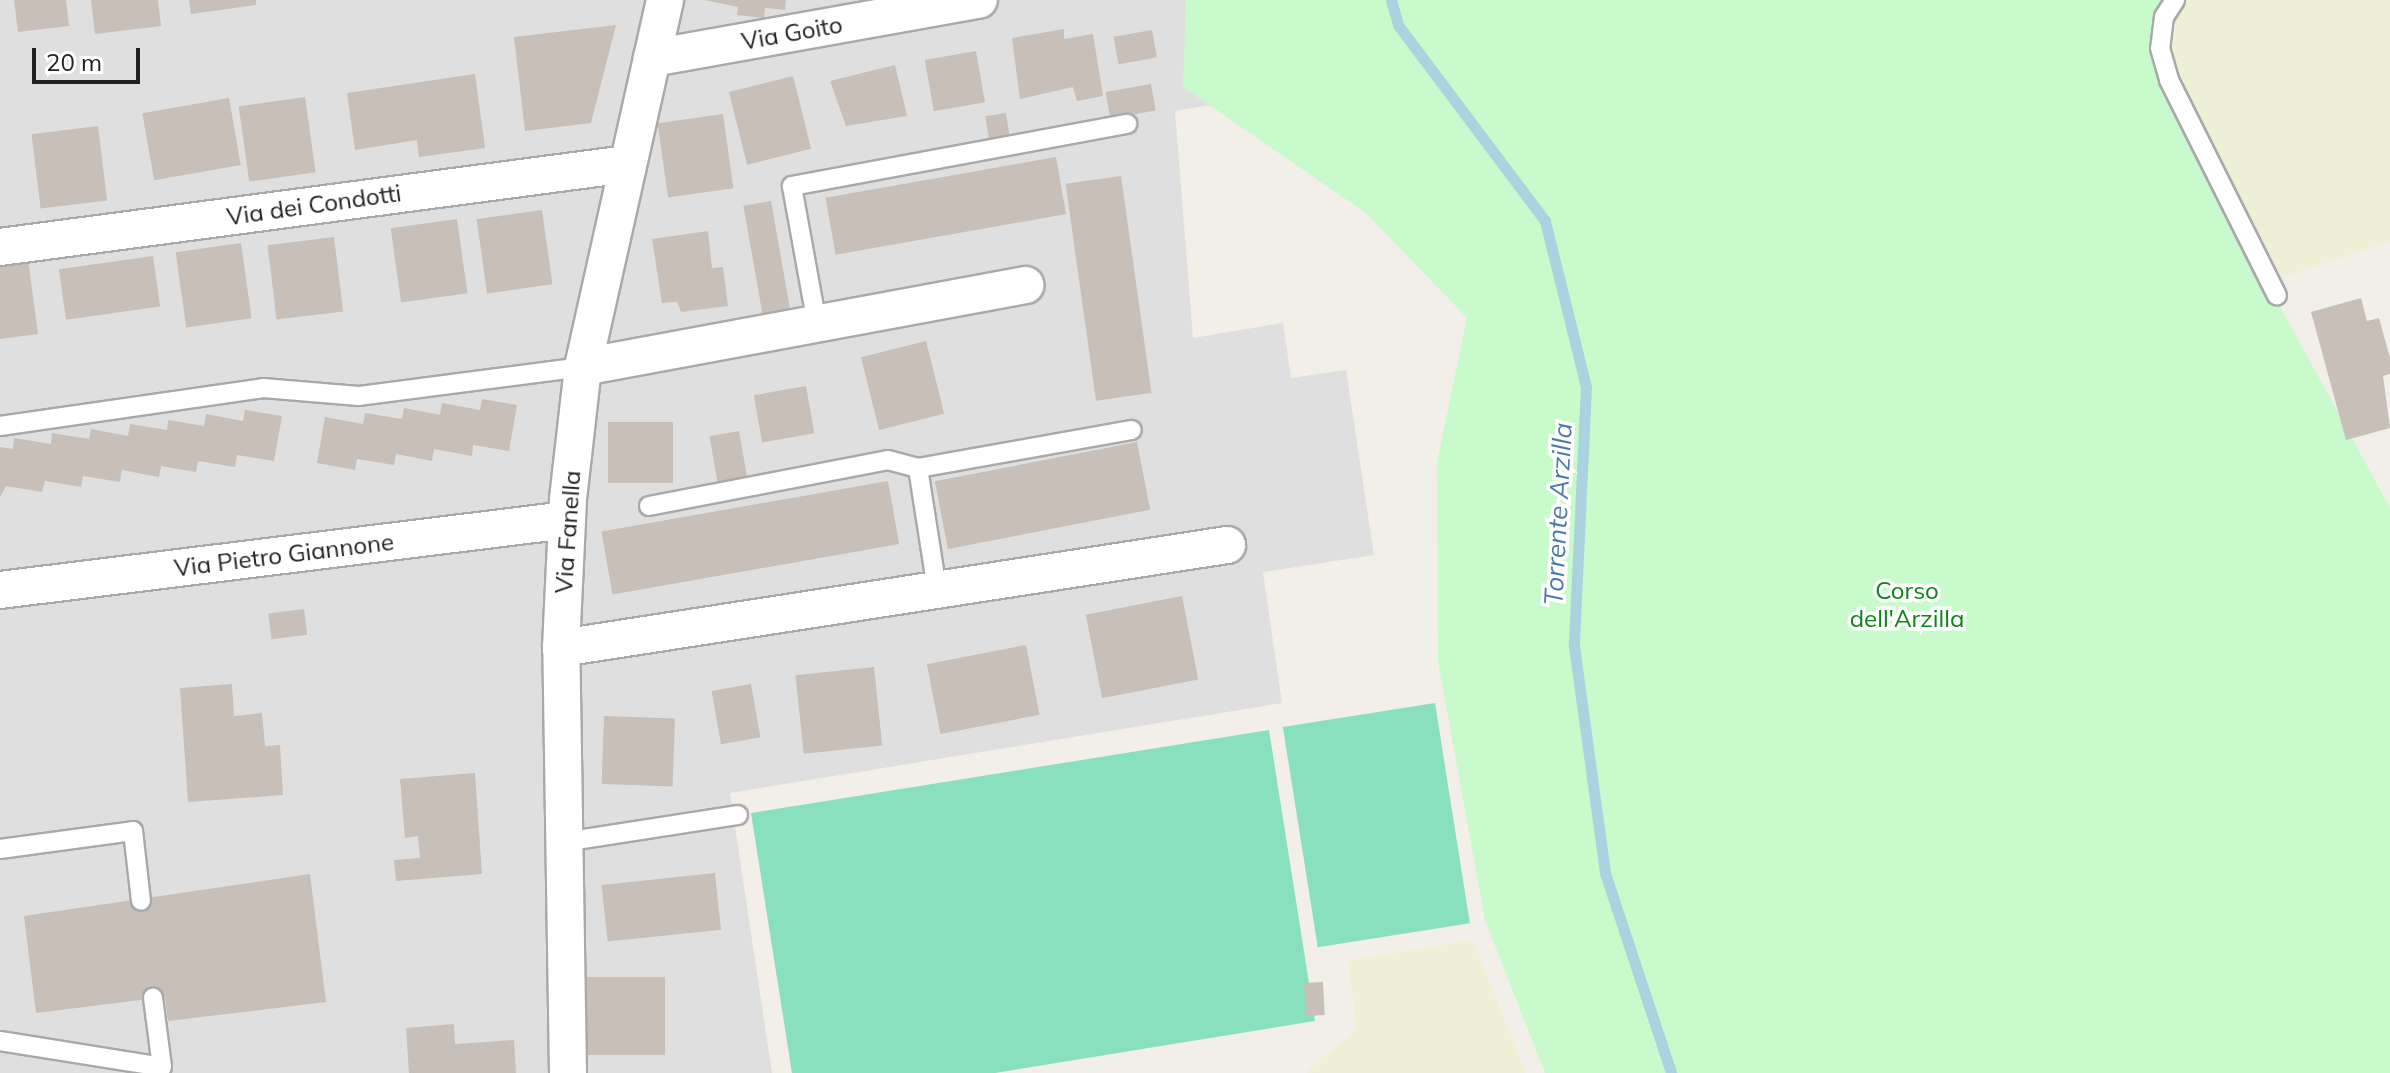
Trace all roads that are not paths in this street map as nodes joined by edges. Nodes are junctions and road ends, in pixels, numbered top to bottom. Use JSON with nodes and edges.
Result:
{"nodes":[{"id":1,"x":665,"y":0,"type":"edge"},
{"id":2,"x":979,"y":0,"type":"edge"},
{"id":3,"x":2175,"y":0,"type":"edge"},
{"id":4,"x":652,"y":58,"type":"junction"},
{"id":5,"x":1127,"y":124,"type":"dead end"},
{"id":6,"x":627,"y":164,"type":"junction"},
{"id":7,"x":0,"y":247,"type":"edge"},
{"id":8,"x":1025,"y":285,"type":"dead end"},
{"id":9,"x":2277,"y":296,"type":"dead end"},
{"id":10,"x":817,"y":324,"type":"junction"},
{"id":11,"x":583,"y":367,"type":"junction"},
{"id":12,"x":0,"y":426,"type":"edge"},
{"id":13,"x":1132,"y":430,"type":"dead end"},
{"id":14,"x":918,"y":468,"type":"junction"},
{"id":15,"x":649,"y":506,"type":"dead end"},
{"id":16,"x":567,"y":520,"type":"junction"},
{"id":17,"x":1227,"y":545,"type":"dead end"},
{"id":18,"x":0,"y":590,"type":"edge"},
{"id":19,"x":937,"y":590,"type":"junction"},
{"id":20,"x":561,"y":648,"type":"junction"},
{"id":21,"x":738,"y":815,"type":"dead end"},
{"id":22,"x":564,"y":842,"type":"junction"},
{"id":23,"x":0,"y":849,"type":"edge"},
{"id":24,"x":141,"y":901,"type":"dead end"},
{"id":25,"x":153,"y":998,"type":"dead end"},
{"id":26,"x":0,"y":1041,"type":"edge"},
{"id":27,"x":568,"y":1073,"type":"edge"}],
"edges":[{"from":1,"to":4,"type":"street","name":"Via Fanella"},
{"from":2,"to":4,"type":"street","name":"Via Goito"},
{"from":3,"to":9,"type":"lane"},
{"from":4,"to":6,"type":"street","name":"Via Fanella"},
{"from":5,"to":10,"type":"lane"},
{"from":6,"to":7,"type":"street","name":"Via dei Condotti"},
{"from":6,"to":11,"type":"street","name":"Via Fanella"},
{"from":8,"to":10,"type":"street"},
{"from":10,"to":11,"type":"street"},
{"from":11,"to":12,"type":"lane"},
{"from":11,"to":16,"type":"street","name":"Via Fanella"},
{"from":13,"to":14,"type":"lane"},
{"from":14,"to":15,"type":"lane"},
{"from":14,"to":19,"type":"lane"},
{"from":16,"to":18,"type":"street","name":"Via Pietro Giannone"},
{"from":16,"to":20,"type":"street","name":"Via Fanella"},
{"from":17,"to":19,"type":"street"},
{"from":19,"to":20,"type":"street"},
{"from":20,"to":22,"type":"street","name":"Via Fanella"},
{"from":21,"to":22,"type":"lane"},
{"from":22,"to":27,"type":"street","name":"Via Fanella"},
{"from":23,"to":24,"type":"lane"},
{"from":25,"to":26,"type":"lane"}]}
